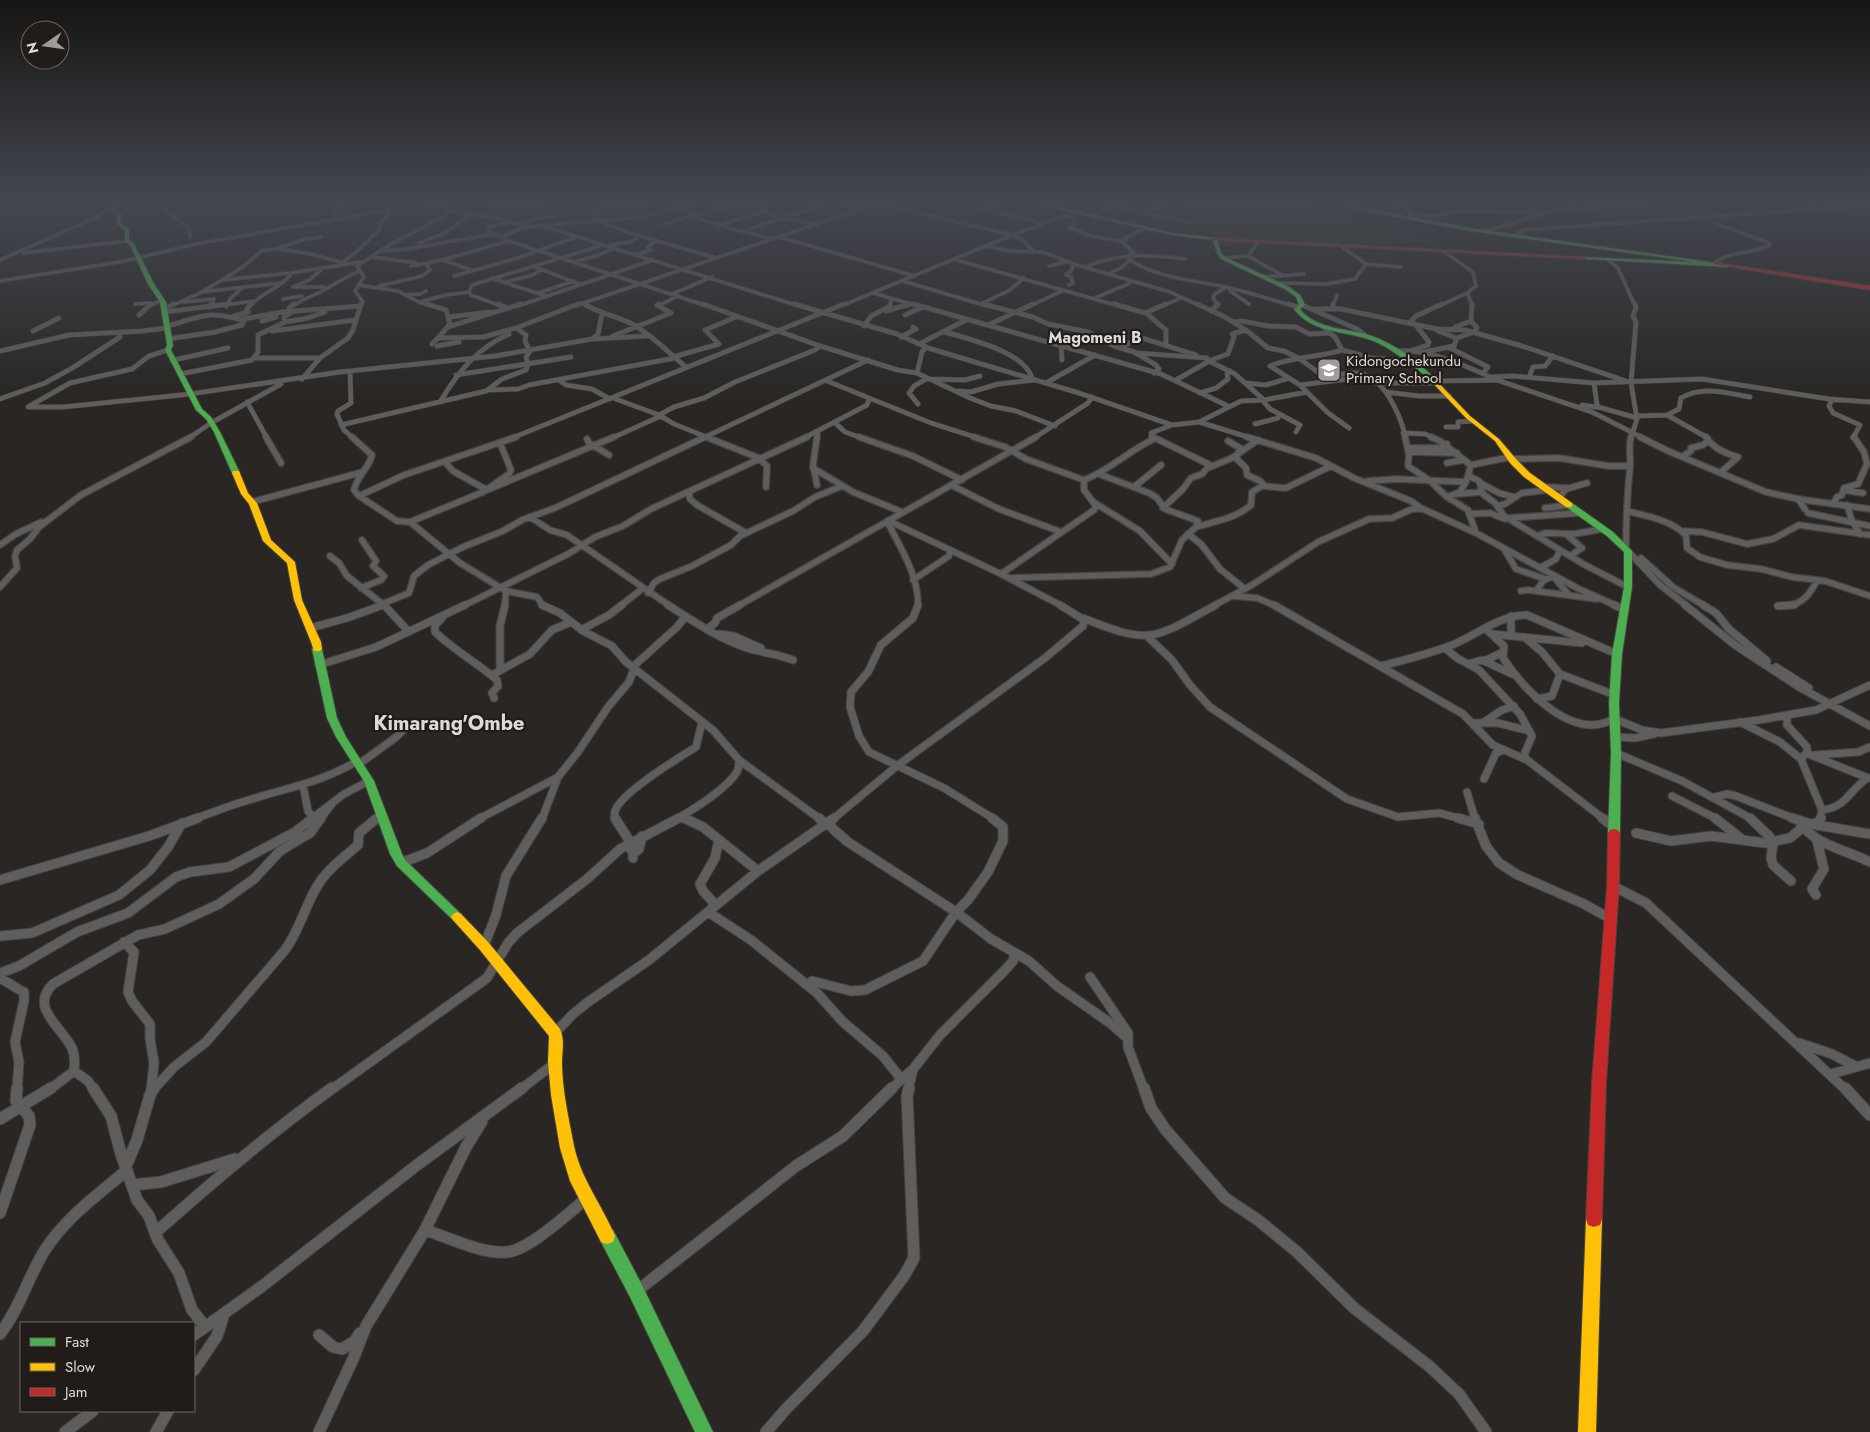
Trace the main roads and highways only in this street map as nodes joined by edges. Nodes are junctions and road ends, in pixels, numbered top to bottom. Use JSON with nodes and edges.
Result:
{"nodes":[{"id":1,"x":143,"y":267,"type":"edge"},
{"id":2,"x":1243,"y":267,"type":"edge"},
{"id":3,"x":1740,"y":267,"type":"edge"},
{"id":4,"x":1870,"y":288,"type":"edge"},
{"id":5,"x":704,"y":1432,"type":"edge"},
{"id":6,"x":1587,"y":1432,"type":"edge"}],
"edges":[{"from":1,"to":5,"type":"main road"},
{"from":2,"to":6,"type":"main road"},
{"from":3,"to":4,"type":"main road"}]}
